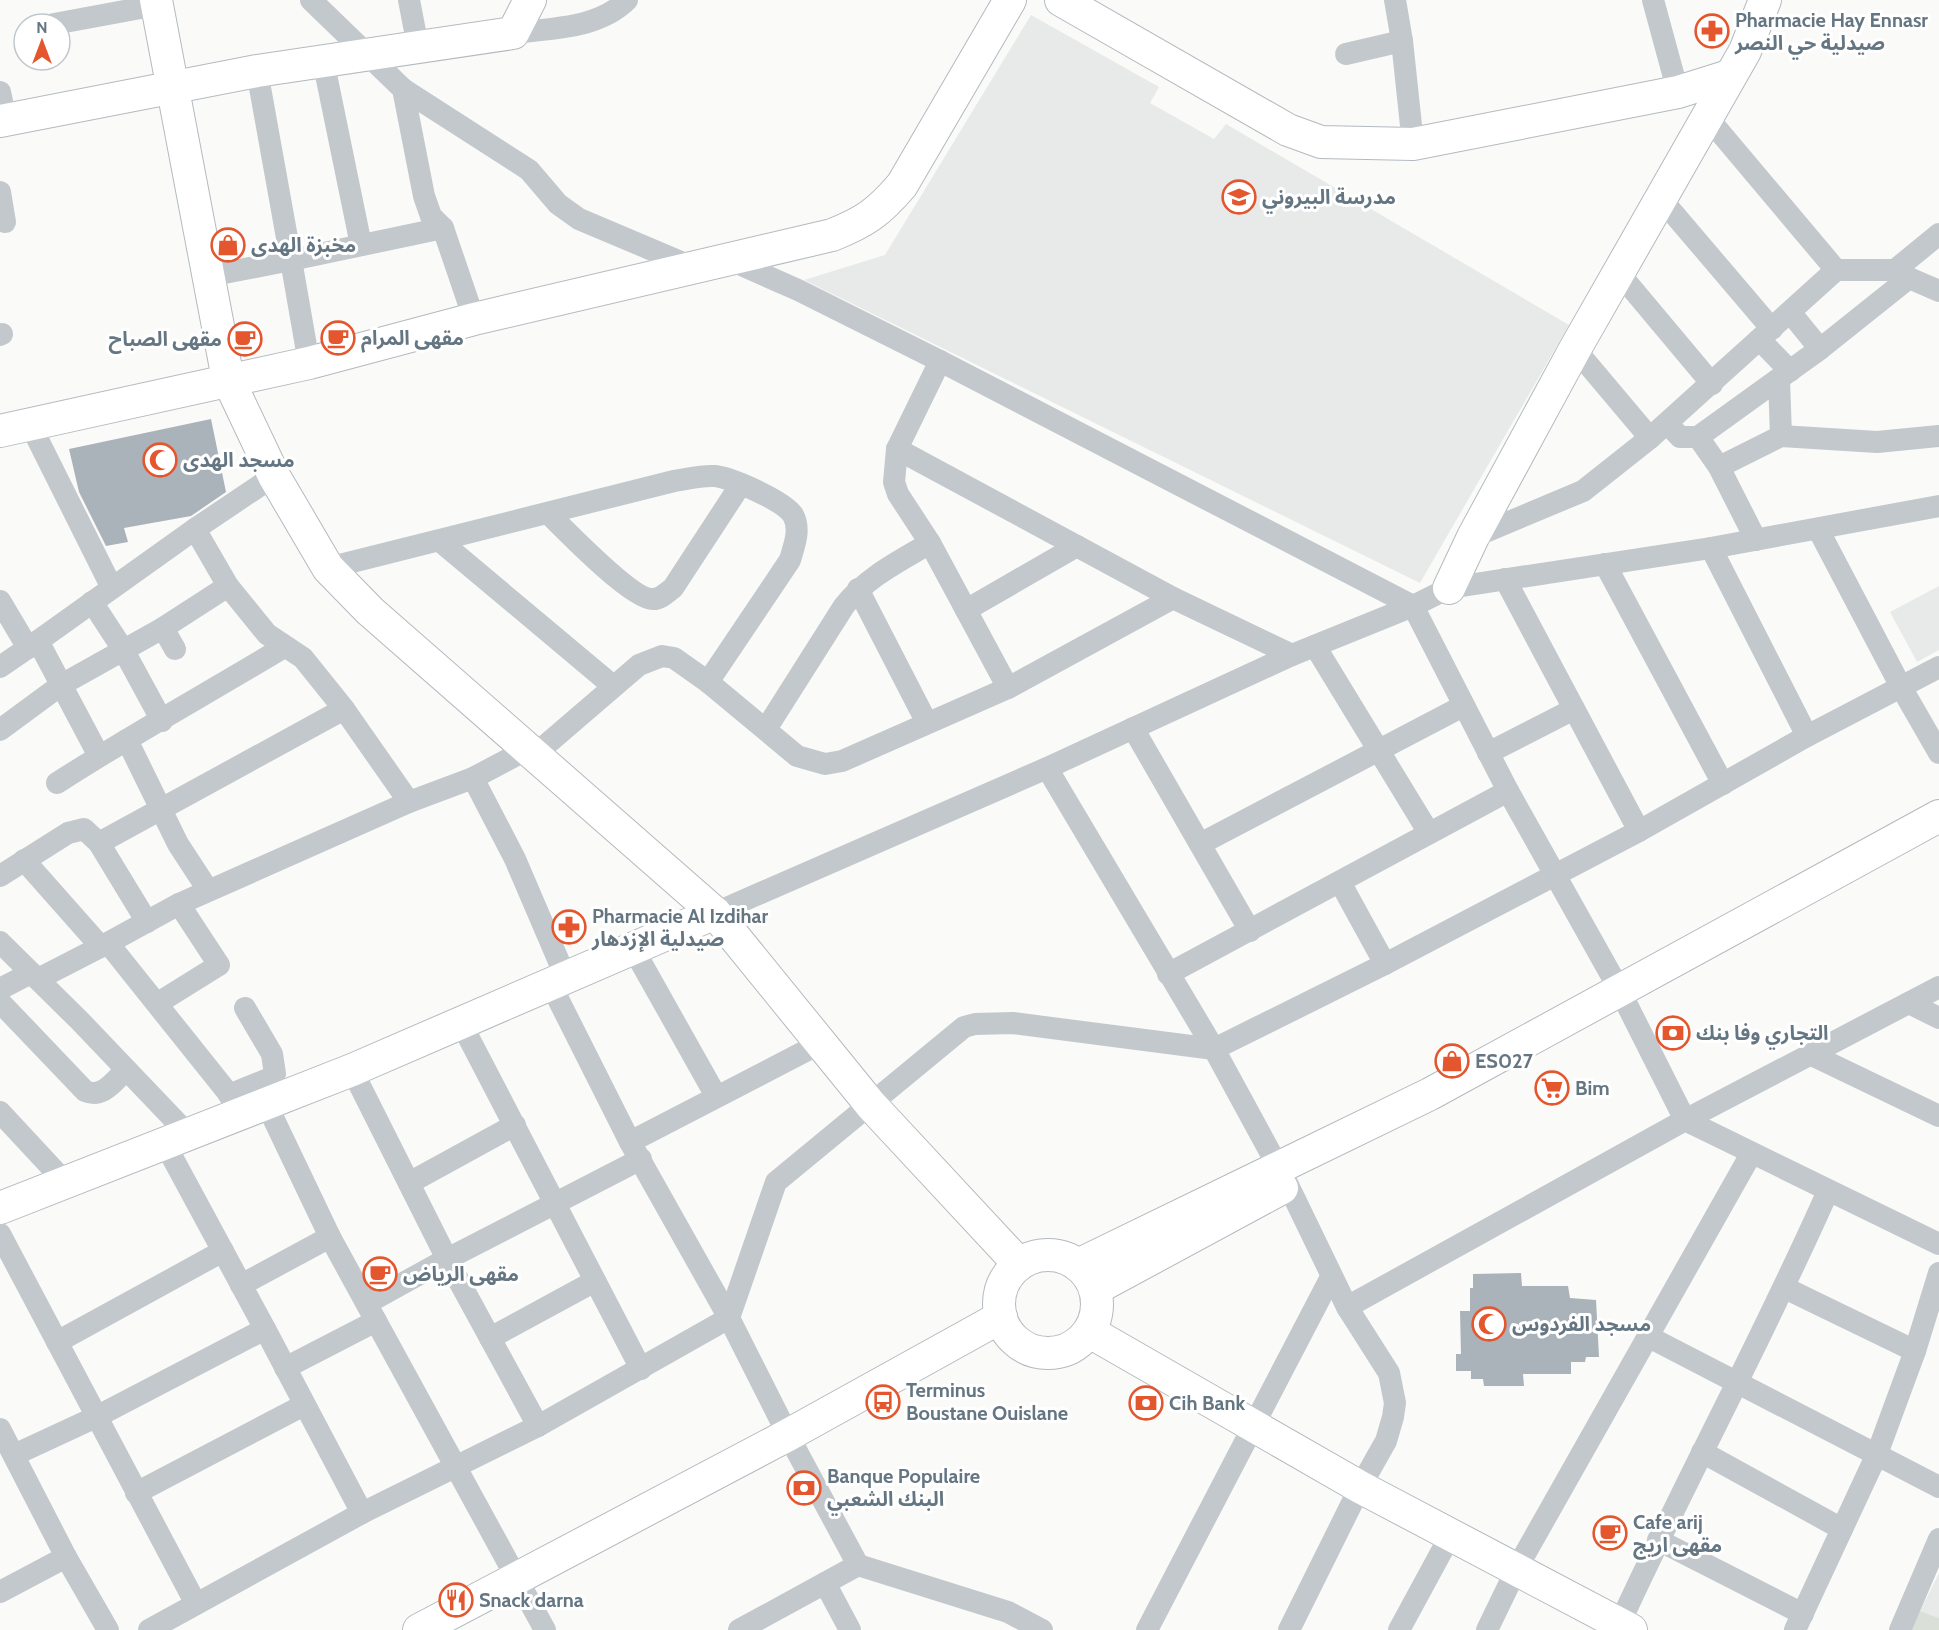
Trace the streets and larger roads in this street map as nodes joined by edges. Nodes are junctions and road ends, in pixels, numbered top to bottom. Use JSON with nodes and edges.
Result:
{"nodes":[{"id":1,"x":311,"y":0,"type":"edge"},
{"id":2,"x":409,"y":0,"type":"edge"},
{"id":3,"x":530,"y":0,"type":"edge"},
{"id":4,"x":627,"y":0,"type":"edge"},
{"id":5,"x":1010,"y":0,"type":"edge"},
{"id":6,"x":1061,"y":0,"type":"edge"},
{"id":7,"x":1395,"y":0,"type":"edge"},
{"id":8,"x":1653,"y":0,"type":"edge"},
{"id":9,"x":1765,"y":0,"type":"edge"},
{"id":10,"x":157,"y":3,"type":"edge"},
{"id":11,"x":72,"y":20,"type":"edge"},
{"id":12,"x":513,"y":33,"type":"junction"},
{"id":13,"x":1402,"y":41,"type":"junction"},
{"id":14,"x":418,"y":47,"type":"junction"},
{"id":15,"x":366,"y":53,"type":"junction"},
{"id":16,"x":1346,"y":54,"type":"dead end"},
{"id":17,"x":323,"y":60,"type":"junction"},
{"id":18,"x":257,"y":71,"type":"junction"},
{"id":19,"x":1729,"y":76,"type":"junction"},
{"id":20,"x":172,"y":86,"type":"junction"},
{"id":21,"x":403,"y":89,"type":"junction"},
{"id":22,"x":1678,"y":92,"type":"junction"},
{"id":23,"x":2,"y":110,"type":"edge"},
{"id":24,"x":1708,"y":118,"type":"junction"},
{"id":25,"x":1413,"y":144,"type":"junction"},
{"id":26,"x":0,"y":192,"type":"edge"},
{"id":27,"x":1662,"y":200,"type":"junction"},
{"id":28,"x":5,"y":222,"type":"dead end"},
{"id":29,"x":443,"y":228,"type":"junction"},
{"id":30,"x":1939,"y":234,"type":"edge"},
{"id":31,"x":361,"y":245,"type":"junction"},
{"id":32,"x":291,"y":260,"type":"junction"},
{"id":33,"x":730,"y":260,"type":"junction"},
{"id":34,"x":695,"y":268,"type":"junction"},
{"id":35,"x":1836,"y":270,"type":"junction"},
{"id":36,"x":1619,"y":273,"type":"junction"},
{"id":37,"x":1902,"y":274,"type":"junction"},
{"id":38,"x":209,"y":276,"type":"junction"},
{"id":39,"x":1939,"y":291,"type":"edge"},
{"id":40,"x":1790,"y":312,"type":"junction"},
{"id":41,"x":474,"y":319,"type":"junction"},
{"id":42,"x":1766,"y":334,"type":"junction"},
{"id":43,"x":1575,"y":349,"type":"junction"},
{"id":44,"x":1820,"y":349,"type":"junction"},
{"id":45,"x":940,"y":361,"type":"junction"},
{"id":46,"x":309,"y":363,"type":"junction"},
{"id":47,"x":1784,"y":375,"type":"junction"},
{"id":48,"x":228,"y":379,"type":"junction"},
{"id":49,"x":1712,"y":384,"type":"junction"},
{"id":50,"x":30,"y":424,"type":"junction"},
{"id":51,"x":1658,"y":430,"type":"junction"},
{"id":52,"x":0,"y":431,"type":"edge"},
{"id":53,"x":1781,"y":436,"type":"junction"},
{"id":54,"x":1939,"y":436,"type":"edge"},
{"id":55,"x":1698,"y":437,"type":"junction"},
{"id":56,"x":897,"y":449,"type":"junction"},
{"id":57,"x":1719,"y":466,"type":"junction"},
{"id":58,"x":274,"y":476,"type":"junction"},
{"id":59,"x":741,"y":484,"type":"junction"},
{"id":60,"x":1939,"y":507,"type":"edge"},
{"id":61,"x":549,"y":514,"type":"junction"},
{"id":62,"x":195,"y":529,"type":"junction"},
{"id":63,"x":1818,"y":529,"type":"junction"},
{"id":64,"x":1473,"y":537,"type":"junction"},
{"id":65,"x":1756,"y":540,"type":"junction"},
{"id":66,"x":440,"y":541,"type":"junction"},
{"id":67,"x":930,"y":543,"type":"junction"},
{"id":68,"x":1077,"y":546,"type":"junction"},
{"id":69,"x":1711,"y":548,"type":"junction"},
{"id":70,"x":1605,"y":564,"type":"junction"},
{"id":71,"x":328,"y":568,"type":"junction"},
{"id":72,"x":1505,"y":579,"type":"junction"},
{"id":73,"x":228,"y":586,"type":"junction"},
{"id":74,"x":112,"y":588,"type":"junction"},
{"id":75,"x":1449,"y":588,"type":"junction"},
{"id":76,"x":858,"y":589,"type":"junction"},
{"id":77,"x":1173,"y":598,"type":"junction"},
{"id":78,"x":0,"y":601,"type":"edge"},
{"id":79,"x":92,"y":602,"type":"junction"},
{"id":80,"x":1413,"y":606,"type":"junction"},
{"id":81,"x":966,"y":610,"type":"junction"},
{"id":82,"x":163,"y":628,"type":"junction"},
{"id":83,"x":33,"y":644,"type":"junction"},
{"id":84,"x":1315,"y":646,"type":"junction"},
{"id":85,"x":284,"y":647,"type":"junction"},
{"id":86,"x":175,"y":649,"type":"dead end"},
{"id":87,"x":124,"y":651,"type":"junction"},
{"id":88,"x":1292,"y":655,"type":"junction"},
{"id":89,"x":1939,"y":667,"type":"edge"},
{"id":90,"x":0,"y":668,"type":"edge"},
{"id":91,"x":708,"y":682,"type":"junction"},
{"id":92,"x":61,"y":685,"type":"junction"},
{"id":93,"x":613,"y":686,"type":"junction"},
{"id":94,"x":1008,"y":687,"type":"junction"},
{"id":95,"x":1901,"y":687,"type":"junction"},
{"id":96,"x":1463,"y":706,"type":"junction"},
{"id":97,"x":344,"y":710,"type":"junction"},
{"id":98,"x":1574,"y":710,"type":"junction"},
{"id":99,"x":162,"y":721,"type":"junction"},
{"id":100,"x":927,"y":723,"type":"junction"},
{"id":101,"x":1132,"y":728,"type":"junction"},
{"id":102,"x":766,"y":729,"type":"junction"},
{"id":103,"x":0,"y":730,"type":"edge"},
{"id":104,"x":1807,"y":736,"type":"junction"},
{"id":105,"x":127,"y":740,"type":"junction"},
{"id":106,"x":530,"y":752,"type":"junction"},
{"id":107,"x":1380,"y":752,"type":"junction"},
{"id":108,"x":1488,"y":753,"type":"junction"},
{"id":109,"x":1939,"y":753,"type":"edge"},
{"id":110,"x":99,"y":756,"type":"junction"},
{"id":111,"x":1047,"y":768,"type":"junction"},
{"id":112,"x":473,"y":778,"type":"junction"},
{"id":113,"x":57,"y":783,"type":"dead end"},
{"id":114,"x":1723,"y":784,"type":"junction"},
{"id":115,"x":1508,"y":790,"type":"junction"},
{"id":116,"x":409,"y":802,"type":"junction"},
{"id":117,"x":162,"y":811,"type":"junction"},
{"id":118,"x":1939,"y":816,"type":"edge"},
{"id":119,"x":1639,"y":831,"type":"junction"},
{"id":120,"x":1429,"y":833,"type":"junction"},
{"id":121,"x":1939,"y":838,"type":"edge"},
{"id":122,"x":99,"y":843,"type":"junction"},
{"id":123,"x":1200,"y":844,"type":"junction"},
{"id":124,"x":24,"y":860,"type":"junction"},
{"id":125,"x":1,"y":872,"type":"edge"},
{"id":126,"x":1555,"y":875,"type":"junction"},
{"id":127,"x":1340,"y":882,"type":"junction"},
{"id":128,"x":208,"y":890,"type":"junction"},
{"id":129,"x":179,"y":904,"type":"junction"},
{"id":130,"x":715,"y":913,"type":"junction"},
{"id":131,"x":147,"y":922,"type":"junction"},
{"id":132,"x":1250,"y":931,"type":"junction"},
{"id":133,"x":0,"y":942,"type":"edge"},
{"id":134,"x":105,"y":945,"type":"junction"},
{"id":135,"x":634,"y":950,"type":"junction"},
{"id":136,"x":1385,"y":964,"type":"junction"},
{"id":137,"x":1168,"y":974,"type":"junction"},
{"id":138,"x":34,"y":976,"type":"junction"},
{"id":139,"x":559,"y":981,"type":"junction"},
{"id":140,"x":1939,"y":987,"type":"edge"},
{"id":141,"x":0,"y":989,"type":"edge"},
{"id":142,"x":1624,"y":998,"type":"junction"},
{"id":143,"x":0,"y":1002,"type":"edge"},
{"id":144,"x":158,"y":1003,"type":"junction"},
{"id":145,"x":1909,"y":1003,"type":"junction"},
{"id":146,"x":245,"y":1008,"type":"dead end"},
{"id":147,"x":1939,"y":1018,"type":"edge"},
{"id":148,"x":462,"y":1023,"type":"junction"},
{"id":149,"x":819,"y":1044,"type":"junction"},
{"id":150,"x":1215,"y":1049,"type":"junction"},
{"id":151,"x":1812,"y":1055,"type":"junction"},
{"id":152,"x":126,"y":1070,"type":"junction"},
{"id":153,"x":352,"y":1070,"type":"junction"},
{"id":154,"x":716,"y":1096,"type":"junction"},
{"id":155,"x":246,"y":1103,"type":"junction"},
{"id":156,"x":871,"y":1105,"type":"junction"},
{"id":157,"x":0,"y":1112,"type":"edge"},
{"id":158,"x":1939,"y":1116,"type":"edge"},
{"id":159,"x":1685,"y":1120,"type":"junction"},
{"id":160,"x":514,"y":1125,"type":"junction"},
{"id":161,"x":175,"y":1138,"type":"junction"},
{"id":162,"x":635,"y":1150,"type":"junction"},
{"id":163,"x":1751,"y":1154,"type":"junction"},
{"id":164,"x":1283,"y":1177,"type":"junction"},
{"id":165,"x":66,"y":1183,"type":"junction"},
{"id":166,"x":409,"y":1183,"type":"junction"},
{"id":167,"x":1827,"y":1191,"type":"junction"},
{"id":168,"x":556,"y":1204,"type":"junction"},
{"id":169,"x":0,"y":1208,"type":"edge"},
{"id":170,"x":0,"y":1234,"type":"edge"},
{"id":171,"x":330,"y":1237,"type":"junction"},
{"id":172,"x":1939,"y":1244,"type":"edge"},
{"id":173,"x":223,"y":1251,"type":"junction"},
{"id":174,"x":447,"y":1259,"type":"junction"},
{"id":175,"x":1019,"y":1264,"type":"junction"},
{"id":176,"x":1939,"y":1273,"type":"edge"},
{"id":177,"x":1087,"y":1277,"type":"junction"},
{"id":178,"x":1331,"y":1277,"type":"junction"},
{"id":179,"x":595,"y":1281,"type":"junction"},
{"id":180,"x":242,"y":1285,"type":"junction"},
{"id":181,"x":1785,"y":1288,"type":"junction"},
{"id":182,"x":1347,"y":1307,"type":"junction"},
{"id":183,"x":371,"y":1312,"type":"junction"},
{"id":184,"x":729,"y":1318,"type":"junction"},
{"id":185,"x":1003,"y":1324,"type":"junction"},
{"id":186,"x":265,"y":1329,"type":"junction"},
{"id":187,"x":1090,"y":1332,"type":"junction"},
{"id":188,"x":1648,"y":1336,"type":"junction"},
{"id":189,"x":490,"y":1338,"type":"junction"},
{"id":190,"x":57,"y":1342,"type":"junction"},
{"id":191,"x":1915,"y":1351,"type":"junction"},
{"id":192,"x":285,"y":1368,"type":"junction"},
{"id":193,"x":641,"y":1369,"type":"junction"},
{"id":194,"x":1737,"y":1383,"type":"junction"},
{"id":195,"x":304,"y":1405,"type":"junction"},
{"id":196,"x":96,"y":1417,"type":"junction"},
{"id":197,"x":538,"y":1426,"type":"junction"},
{"id":198,"x":1252,"y":1426,"type":"junction"},
{"id":199,"x":0,"y":1429,"type":"edge"},
{"id":200,"x":792,"y":1443,"type":"junction"},
{"id":201,"x":1702,"y":1452,"type":"junction"},
{"id":202,"x":1877,"y":1454,"type":"junction"},
{"id":203,"x":14,"y":1455,"type":"junction"},
{"id":204,"x":456,"y":1468,"type":"junction"},
{"id":205,"x":1360,"y":1487,"type":"junction"},
{"id":206,"x":1939,"y":1487,"type":"edge"},
{"id":207,"x":136,"y":1493,"type":"junction"},
{"id":208,"x":362,"y":1513,"type":"junction"},
{"id":209,"x":1842,"y":1529,"type":"junction"},
{"id":210,"x":1450,"y":1536,"type":"junction"},
{"id":211,"x":1939,"y":1539,"type":"edge"},
{"id":212,"x":1658,"y":1540,"type":"junction"},
{"id":213,"x":66,"y":1557,"type":"junction"},
{"id":214,"x":858,"y":1565,"type":"junction"},
{"id":215,"x":1517,"y":1568,"type":"junction"},
{"id":216,"x":825,"y":1583,"type":"junction"},
{"id":217,"x":522,"y":1586,"type":"junction"},
{"id":218,"x":0,"y":1592,"type":"edge"},
{"id":219,"x":196,"y":1604,"type":"junction"},
{"id":220,"x":1004,"y":1621,"type":"edge"},
{"id":221,"x":1799,"y":1622,"type":"edge"},
{"id":222,"x":1613,"y":1626,"type":"edge"},
{"id":223,"x":747,"y":1628,"type":"edge"},
{"id":224,"x":108,"y":1630,"type":"edge"},
{"id":225,"x":149,"y":1630,"type":"edge"},
{"id":226,"x":419,"y":1630,"type":"edge"},
{"id":227,"x":456,"y":1630,"type":"edge"},
{"id":228,"x":546,"y":1630,"type":"edge"},
{"id":229,"x":850,"y":1630,"type":"edge"},
{"id":230,"x":1042,"y":1630,"type":"edge"},
{"id":231,"x":1147,"y":1630,"type":"edge"},
{"id":232,"x":1289,"y":1630,"type":"edge"},
{"id":233,"x":1399,"y":1630,"type":"edge"},
{"id":234,"x":1487,"y":1630,"type":"edge"},
{"id":235,"x":1900,"y":1630,"type":"edge"}],
"edges":[{"from":1,"to":15,"type":"street"},
{"from":2,"to":14,"type":"street"},
{"from":3,"to":12,"type":"street"},
{"from":4,"to":12,"type":"street"},
{"from":5,"to":33,"type":"street"},
{"from":6,"to":25,"type":"street"},
{"from":7,"to":13,"type":"street"},
{"from":8,"to":22,"type":"street"},
{"from":9,"to":19,"type":"street"},
{"from":10,"to":11,"type":"street"},
{"from":10,"to":20,"type":"street"},
{"from":12,"to":14,"type":"street"},
{"from":13,"to":16,"type":"street"},
{"from":13,"to":25,"type":"street"},
{"from":14,"to":15,"type":"street"},
{"from":15,"to":17,"type":"street"},
{"from":15,"to":21,"type":"street"},
{"from":17,"to":18,"type":"street"},
{"from":17,"to":31,"type":"street"},
{"from":18,"to":20,"type":"street"},
{"from":18,"to":32,"type":"street"},
{"from":19,"to":22,"type":"street"},
{"from":19,"to":24,"type":"street"},
{"from":20,"to":23,"type":"street"},
{"from":20,"to":38,"type":"street"},
{"from":21,"to":29,"type":"street"},
{"from":21,"to":34,"type":"street"},
{"from":22,"to":25,"type":"street"},
{"from":24,"to":27,"type":"street"},
{"from":24,"to":35,"type":"street"},
{"from":26,"to":28,"type":"street"},
{"from":27,"to":36,"type":"street"},
{"from":27,"to":42,"type":"street"},
{"from":29,"to":31,"type":"street"},
{"from":29,"to":41,"type":"street"},
{"from":30,"to":37,"type":"street"},
{"from":31,"to":32,"type":"street"},
{"from":32,"to":38,"type":"street"},
{"from":32,"to":46,"type":"street"},
{"from":33,"to":34,"type":"street"},
{"from":33,"to":45,"type":"street"},
{"from":34,"to":41,"type":"street"},
{"from":35,"to":37,"type":"street"},
{"from":35,"to":40,"type":"street"},
{"from":36,"to":43,"type":"street"},
{"from":36,"to":49,"type":"street"},
{"from":37,"to":39,"type":"street"},
{"from":37,"to":44,"type":"street"},
{"from":38,"to":48,"type":"street"},
{"from":40,"to":42,"type":"street"},
{"from":40,"to":44,"type":"street"},
{"from":41,"to":46,"type":"street"},
{"from":42,"to":47,"type":"street"},
{"from":42,"to":49,"type":"street"},
{"from":43,"to":51,"type":"street"},
{"from":43,"to":64,"type":"street"},
{"from":44,"to":47,"type":"street"},
{"from":45,"to":56,"type":"street"},
{"from":45,"to":80,"type":"street"},
{"from":46,"to":48,"type":"street"},
{"from":47,"to":53,"type":"street"},
{"from":47,"to":55,"type":"street"},
{"from":48,"to":50,"type":"street"},
{"from":48,"to":58,"type":"street"},
{"from":49,"to":51,"type":"street"},
{"from":50,"to":52,"type":"street"},
{"from":50,"to":74,"type":"street"},
{"from":51,"to":55,"type":"street"},
{"from":51,"to":64,"type":"street"},
{"from":53,"to":54,"type":"street"},
{"from":53,"to":57,"type":"street"},
{"from":55,"to":57,"type":"street"},
{"from":56,"to":67,"type":"street"},
{"from":56,"to":68,"type":"street"},
{"from":57,"to":65,"type":"street"},
{"from":58,"to":62,"type":"street"},
{"from":58,"to":71,"type":"street"},
{"from":59,"to":61,"type":"street"},
{"from":59,"to":61,"type":"street"},
{"from":59,"to":91,"type":"street"},
{"from":60,"to":63,"type":"street"},
{"from":61,"to":66,"type":"street"},
{"from":62,"to":73,"type":"street"},
{"from":62,"to":74,"type":"street"},
{"from":63,"to":65,"type":"street"},
{"from":63,"to":95,"type":"street"},
{"from":64,"to":75,"type":"street"},
{"from":65,"to":69,"type":"street"},
{"from":66,"to":71,"type":"street"},
{"from":66,"to":93,"type":"street"},
{"from":67,"to":76,"type":"street"},
{"from":67,"to":81,"type":"street"},
{"from":68,"to":77,"type":"street"},
{"from":68,"to":81,"type":"street"},
{"from":69,"to":70,"type":"street"},
{"from":69,"to":104,"type":"street"},
{"from":70,"to":72,"type":"street"},
{"from":70,"to":114,"type":"street"},
{"from":71,"to":106,"type":"street"},
{"from":72,"to":75,"type":"street"},
{"from":72,"to":98,"type":"street"},
{"from":73,"to":82,"type":"street"},
{"from":73,"to":85,"type":"street"},
{"from":74,"to":79,"type":"street"},
{"from":75,"to":80,"type":"street"},
{"from":76,"to":100,"type":"street"},
{"from":76,"to":102,"type":"street"},
{"from":77,"to":88,"type":"street"},
{"from":77,"to":94,"type":"street"},
{"from":78,"to":83,"type":"street"},
{"from":79,"to":83,"type":"street"},
{"from":79,"to":87,"type":"street"},
{"from":80,"to":84,"type":"street"},
{"from":80,"to":96,"type":"street"},
{"from":81,"to":94,"type":"street"},
{"from":82,"to":86,"type":"street"},
{"from":82,"to":87,"type":"street"},
{"from":83,"to":90,"type":"street"},
{"from":83,"to":92,"type":"street"},
{"from":84,"to":88,"type":"street"},
{"from":84,"to":107,"type":"street"},
{"from":85,"to":97,"type":"street"},
{"from":85,"to":99,"type":"street"},
{"from":87,"to":92,"type":"street"},
{"from":87,"to":99,"type":"street"},
{"from":88,"to":101,"type":"street"},
{"from":89,"to":95,"type":"street"},
{"from":91,"to":93,"type":"street"},
{"from":91,"to":102,"type":"street"},
{"from":92,"to":103,"type":"street"},
{"from":92,"to":110,"type":"street"},
{"from":93,"to":106,"type":"street"},
{"from":94,"to":100,"type":"street"},
{"from":95,"to":104,"type":"street"},
{"from":95,"to":109,"type":"street"},
{"from":96,"to":107,"type":"street"},
{"from":96,"to":108,"type":"street"},
{"from":97,"to":116,"type":"street"},
{"from":97,"to":117,"type":"street"},
{"from":98,"to":108,"type":"street"},
{"from":98,"to":119,"type":"street"},
{"from":99,"to":105,"type":"street"},
{"from":100,"to":102,"type":"street"},
{"from":101,"to":111,"type":"street"},
{"from":101,"to":123,"type":"street"},
{"from":104,"to":114,"type":"street"},
{"from":105,"to":110,"type":"street"},
{"from":105,"to":117,"type":"street"},
{"from":106,"to":112,"type":"street"},
{"from":106,"to":130,"type":"street"},
{"from":107,"to":120,"type":"street"},
{"from":107,"to":123,"type":"street"},
{"from":108,"to":115,"type":"street"},
{"from":110,"to":113,"type":"street"},
{"from":111,"to":130,"type":"street"},
{"from":111,"to":137,"type":"street"},
{"from":112,"to":116,"type":"street"},
{"from":112,"to":139,"type":"street"},
{"from":114,"to":119,"type":"street"},
{"from":115,"to":120,"type":"street"},
{"from":115,"to":126,"type":"street"},
{"from":116,"to":128,"type":"street"},
{"from":117,"to":122,"type":"street"},
{"from":117,"to":128,"type":"street"},
{"from":118,"to":142,"type":"street"},
{"from":119,"to":126,"type":"street"},
{"from":120,"to":127,"type":"street"},
{"from":121,"to":142,"type":"street"},
{"from":122,"to":124,"type":"street"},
{"from":122,"to":131,"type":"street"},
{"from":123,"to":132,"type":"street"},
{"from":124,"to":125,"type":"street"},
{"from":124,"to":134,"type":"street"},
{"from":126,"to":136,"type":"street"},
{"from":126,"to":142,"type":"street"},
{"from":127,"to":132,"type":"street"},
{"from":127,"to":136,"type":"street"},
{"from":128,"to":129,"type":"street"},
{"from":129,"to":131,"type":"street"},
{"from":129,"to":144,"type":"street"},
{"from":130,"to":135,"type":"street"},
{"from":130,"to":149,"type":"street"},
{"from":131,"to":134,"type":"street"},
{"from":132,"to":137,"type":"street"},
{"from":133,"to":138,"type":"street"},
{"from":134,"to":138,"type":"street"},
{"from":134,"to":144,"type":"street"},
{"from":135,"to":139,"type":"street"},
{"from":135,"to":154,"type":"street"},
{"from":136,"to":150,"type":"street"},
{"from":137,"to":150,"type":"street"},
{"from":138,"to":141,"type":"street"},
{"from":138,"to":152,"type":"street"},
{"from":139,"to":148,"type":"street"},
{"from":139,"to":162,"type":"street"},
{"from":140,"to":145,"type":"street"},
{"from":142,"to":159,"type":"street"},
{"from":142,"to":164,"type":"street"},
{"from":143,"to":152,"type":"street"},
{"from":144,"to":155,"type":"street"},
{"from":145,"to":147,"type":"street"},
{"from":145,"to":151,"type":"street"},
{"from":146,"to":155,"type":"street"},
{"from":148,"to":153,"type":"street"},
{"from":148,"to":160,"type":"street"},
{"from":149,"to":154,"type":"street"},
{"from":149,"to":156,"type":"street"},
{"from":150,"to":156,"type":"street"},
{"from":150,"to":164,"type":"street"},
{"from":151,"to":158,"type":"street"},
{"from":151,"to":159,"type":"street"},
{"from":152,"to":161,"type":"street"},
{"from":153,"to":155,"type":"street"},
{"from":153,"to":166,"type":"street"},
{"from":154,"to":162,"type":"street"},
{"from":155,"to":161,"type":"street"},
{"from":155,"to":171,"type":"street"},
{"from":156,"to":175,"type":"street"},
{"from":156,"to":184,"type":"street"},
{"from":157,"to":165,"type":"street"},
{"from":159,"to":163,"type":"street"},
{"from":159,"to":182,"type":"street"},
{"from":160,"to":166,"type":"street"},
{"from":160,"to":168,"type":"street"},
{"from":161,"to":165,"type":"street"},
{"from":161,"to":173,"type":"street"},
{"from":162,"to":168,"type":"street"},
{"from":162,"to":184,"type":"street"},
{"from":163,"to":167,"type":"street"},
{"from":163,"to":188,"type":"street"},
{"from":164,"to":177,"type":"street"},
{"from":164,"to":178,"type":"street"},
{"from":165,"to":169,"type":"street"},
{"from":166,"to":174,"type":"street"},
{"from":167,"to":172,"type":"street"},
{"from":167,"to":181,"type":"street"},
{"from":168,"to":174,"type":"street"},
{"from":168,"to":179,"type":"street"},
{"from":170,"to":190,"type":"street"},
{"from":171,"to":180,"type":"street"},
{"from":171,"to":183,"type":"street"},
{"from":173,"to":180,"type":"street"},
{"from":173,"to":190,"type":"street"},
{"from":174,"to":183,"type":"street"},
{"from":174,"to":189,"type":"street"},
{"from":175,"to":177,"type":"street"},
{"from":175,"to":185,"type":"street"},
{"from":176,"to":191,"type":"street"},
{"from":177,"to":187,"type":"street"},
{"from":178,"to":182,"type":"street"},
{"from":178,"to":198,"type":"street"},
{"from":179,"to":189,"type":"street"},
{"from":179,"to":193,"type":"street"},
{"from":180,"to":186,"type":"street"},
{"from":181,"to":191,"type":"street"},
{"from":181,"to":194,"type":"street"},
{"from":182,"to":205,"type":"street"},
{"from":183,"to":192,"type":"street"},
{"from":183,"to":204,"type":"street"},
{"from":184,"to":193,"type":"street"},
{"from":184,"to":200,"type":"street"},
{"from":185,"to":187,"type":"street"},
{"from":185,"to":200,"type":"street"},
{"from":186,"to":192,"type":"street"},
{"from":186,"to":196,"type":"street"},
{"from":187,"to":198,"type":"street"},
{"from":188,"to":194,"type":"street"},
{"from":188,"to":215,"type":"street"},
{"from":189,"to":197,"type":"street"},
{"from":190,"to":196,"type":"street"},
{"from":191,"to":202,"type":"street"},
{"from":192,"to":195,"type":"street"},
{"from":193,"to":197,"type":"street"},
{"from":194,"to":201,"type":"street"},
{"from":194,"to":202,"type":"street"},
{"from":195,"to":207,"type":"street"},
{"from":195,"to":208,"type":"street"},
{"from":196,"to":203,"type":"street"},
{"from":196,"to":207,"type":"street"},
{"from":197,"to":204,"type":"street"},
{"from":198,"to":205,"type":"street"},
{"from":198,"to":231,"type":"street"},
{"from":199,"to":203,"type":"street"},
{"from":200,"to":214,"type":"street"},
{"from":200,"to":217,"type":"street"},
{"from":201,"to":209,"type":"street"},
{"from":201,"to":212,"type":"street"},
{"from":202,"to":206,"type":"street"},
{"from":202,"to":209,"type":"street"},
{"from":203,"to":213,"type":"street"},
{"from":204,"to":208,"type":"street"},
{"from":204,"to":217,"type":"street"},
{"from":205,"to":210,"type":"street"},
{"from":205,"to":232,"type":"street"},
{"from":207,"to":219,"type":"street"},
{"from":208,"to":219,"type":"street"},
{"from":209,"to":221,"type":"street"},
{"from":210,"to":215,"type":"street"},
{"from":210,"to":233,"type":"street"},
{"from":211,"to":235,"type":"street"},
{"from":212,"to":221,"type":"street"},
{"from":212,"to":222,"type":"street"},
{"from":213,"to":218,"type":"street"},
{"from":213,"to":224,"type":"street"},
{"from":214,"to":216,"type":"street"},
{"from":214,"to":220,"type":"street"},
{"from":215,"to":222,"type":"street"},
{"from":215,"to":234,"type":"street"},
{"from":216,"to":223,"type":"street"},
{"from":216,"to":229,"type":"street"},
{"from":217,"to":226,"type":"street"},
{"from":217,"to":227,"type":"street"},
{"from":217,"to":228,"type":"street"},
{"from":219,"to":225,"type":"street"},
{"from":220,"to":230,"type":"street"}]}
